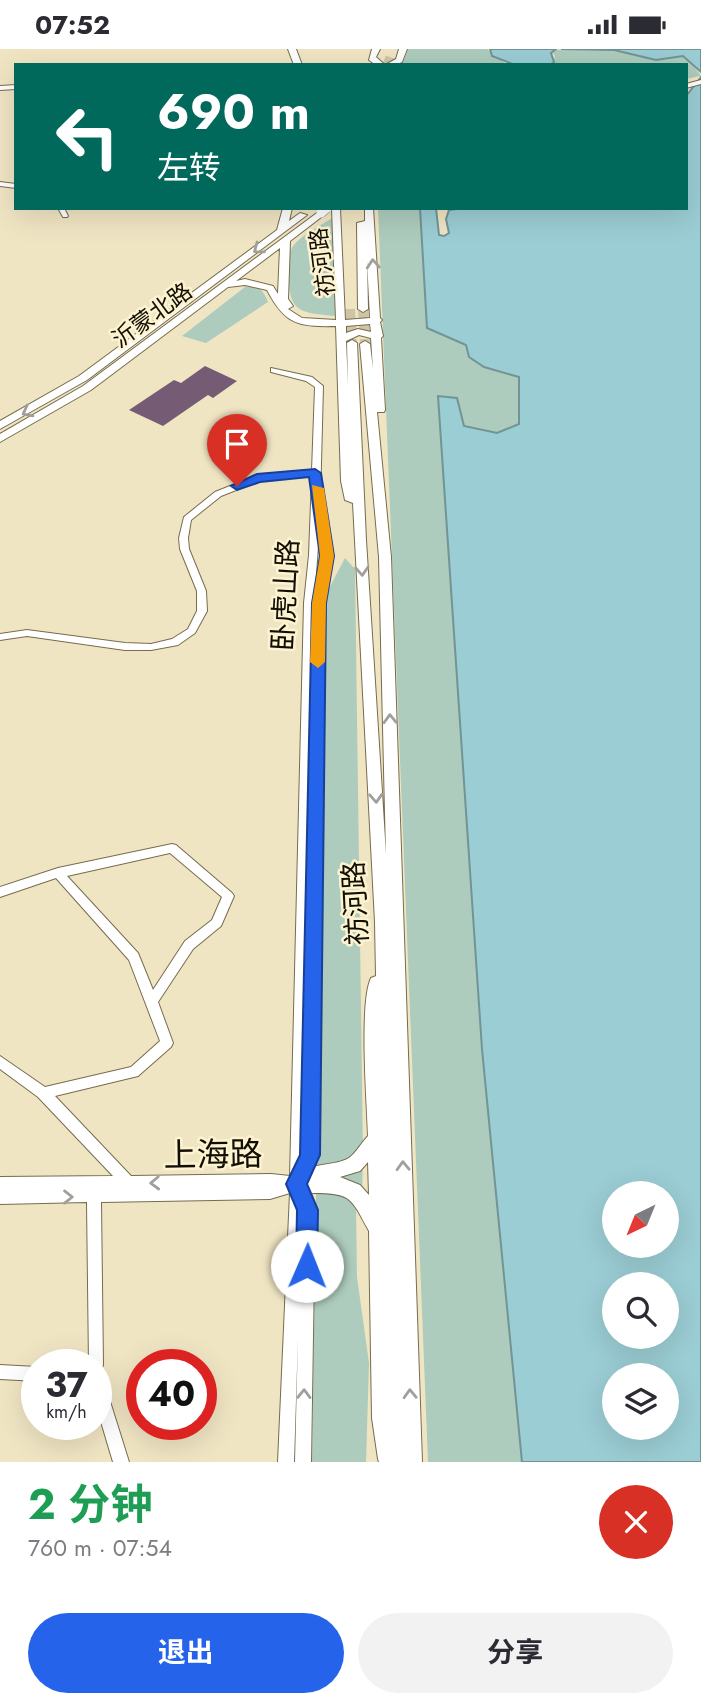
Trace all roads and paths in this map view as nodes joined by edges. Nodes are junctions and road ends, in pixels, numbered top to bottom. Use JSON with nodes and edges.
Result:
{"nodes":[{"id":1,"x":376,"y":49,"type":"edge"},
{"id":2,"x":403,"y":49,"type":"edge"},
{"id":3,"x":387,"y":57,"type":"edge"},
{"id":4,"x":62,"y":210,"type":"edge"},
{"id":5,"x":288,"y":210,"type":"edge"},
{"id":6,"x":321,"y":210,"type":"edge"},
{"id":7,"x":322,"y":210,"type":"edge"},
{"id":8,"x":337,"y":210,"type":"edge"},
{"id":9,"x":337,"y":210,"type":"edge"},
{"id":10,"x":362,"y":210,"type":"edge"},
{"id":11,"x":369,"y":210,"type":"edge"},
{"id":12,"x":65,"y":216,"type":"dead end"},
{"id":13,"x":283,"y":237,"type":"junction"},
{"id":14,"x":339,"y":272,"type":"junction"},
{"id":15,"x":226,"y":287,"type":"junction"},
{"id":16,"x":363,"y":309,"type":"tunnel mouth"},
{"id":17,"x":345,"y":317,"type":"junction"},
{"id":18,"x":377,"y":320,"type":"junction"},
{"id":19,"x":359,"y":341,"type":"junction"},
{"id":20,"x":274,"y":370,"type":"dead end"},
{"id":21,"x":0,"y":426,"type":"edge"},
{"id":22,"x":0,"y":439,"type":"edge"},
{"id":23,"x":315,"y":473,"type":"junction"},
{"id":24,"x":0,"y":637,"type":"edge"},
{"id":25,"x":58,"y":873,"type":"junction"},
{"id":26,"x":0,"y":892,"type":"edge"},
{"id":27,"x":383,"y":922,"type":"junction"},
{"id":28,"x":151,"y":1002,"type":"junction"},
{"id":29,"x":0,"y":1062,"type":"edge"},
{"id":30,"x":43,"y":1093,"type":"junction"},
{"id":31,"x":377,"y":1138,"type":"junction"},
{"id":32,"x":0,"y":1184,"type":"edge"},
{"id":33,"x":130,"y":1184,"type":"junction"},
{"id":34,"x":297,"y":1184,"type":"junction"},
{"id":35,"x":94,"y":1196,"type":"junction"},
{"id":36,"x":0,"y":1197,"type":"edge"},
{"id":37,"x":378,"y":1231,"type":"junction"},
{"id":38,"x":96,"y":1349,"type":"edge"},
{"id":39,"x":0,"y":1372,"type":"edge"},
{"id":40,"x":21,"y":1373,"type":"edge"},
{"id":41,"x":112,"y":1432,"type":"edge"},
{"id":42,"x":121,"y":1462,"type":"edge"},
{"id":43,"x":286,"y":1462,"type":"edge"},
{"id":44,"x":303,"y":1462,"type":"edge"},
{"id":45,"x":388,"y":1462,"type":"edge"},
{"id":46,"x":396,"y":1462,"type":"edge"},
{"id":47,"x":412,"y":1462,"type":"edge"}],
"edges":[{"from":1,"to":3,"type":"main road"},
{"from":2,"to":3,"type":"main road"},
{"from":4,"to":12,"type":"street"},
{"from":5,"to":13,"type":"main road"},
{"from":6,"to":13,"type":"main road","name":"沂蒙北路"},
{"from":7,"to":14,"type":"main road"},
{"from":8,"to":14,"type":"main road"},
{"from":9,"to":17,"type":"main road","name":"祊河路"},
{"from":10,"to":16,"type":"main road","name":"祊河路"},
{"from":18,"to":11,"type":"main road","one_way":true},
{"from":13,"to":15,"type":"main road","name":"沂蒙北路"},
{"from":13,"to":17,"type":"main road"},
{"from":13,"to":21,"type":"main road","name":"沂蒙北路","one_way":true},
{"from":14,"to":17,"type":"main road"},
{"from":15,"to":17,"type":"main road"},
{"from":15,"to":22,"type":"main road","name":"沂蒙北路"},
{"from":17,"to":18,"type":"main road"},
{"from":17,"to":19,"type":"main road"},
{"from":18,"to":19,"type":"main road"},
{"from":19,"to":27,"type":"main road","name":"祊河路","one_way":true},
{"from":47,"to":19,"type":"main road","name":"祊河路","one_way":true},
{"from":20,"to":23,"type":"street","name":"卧虎山路"},
{"from":23,"to":24,"type":"street"},
{"from":23,"to":34,"type":"street","name":"卧虎山路"},
{"from":25,"to":26,"type":"street"},
{"from":25,"to":28,"type":"street"},
{"from":25,"to":28,"type":"street"},
{"from":27,"to":31,"type":"main road"},
{"from":27,"to":46,"type":"main road","name":"祊河路"},
{"from":28,"to":30,"type":"street"},
{"from":29,"to":30,"type":"street"},
{"from":30,"to":33,"type":"street"},
{"from":31,"to":34,"type":"main road"},
{"from":31,"to":37,"type":"main road"},
{"from":32,"to":33,"type":"street","name":"上海路"},
{"from":34,"to":33,"type":"street","name":"上海路","one_way":true},
{"from":34,"to":35,"type":"street","name":"上海路"},
{"from":34,"to":37,"type":"main road"},
{"from":34,"to":43,"type":"street","name":"卧虎山路"},
{"from":44,"to":34,"type":"street","one_way":true},
{"from":36,"to":35,"type":"street","name":"上海路","one_way":true},
{"from":35,"to":38,"type":"street"},
{"from":37,"to":45,"type":"main road"},
{"from":39,"to":40,"type":"street"},
{"from":41,"to":42,"type":"street"}]}
